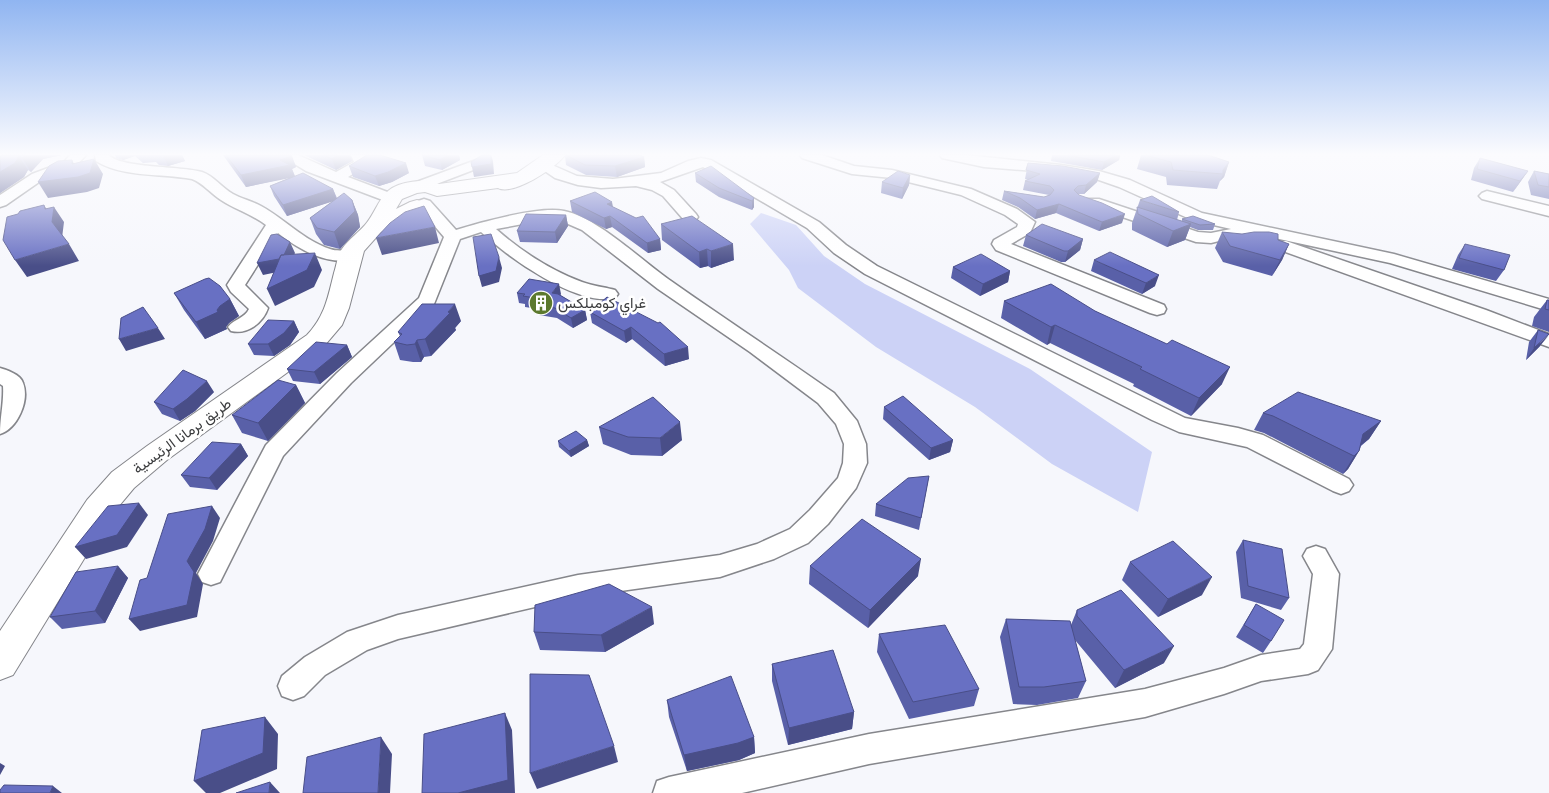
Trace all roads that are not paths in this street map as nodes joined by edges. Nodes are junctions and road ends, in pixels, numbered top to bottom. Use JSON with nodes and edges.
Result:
{"nodes":[{"id":1,"x":14,"y":192,"type":"edge"},
{"id":2,"x":221,"y":192,"type":"edge"},
{"id":3,"x":387,"y":192,"type":"edge"},
{"id":4,"x":426,"y":192,"type":"edge"},
{"id":5,"x":487,"y":192,"type":"edge"},
{"id":6,"x":668,"y":192,"type":"edge"},
{"id":7,"x":757,"y":192,"type":"edge"},
{"id":8,"x":965,"y":192,"type":"edge"},
{"id":9,"x":996,"y":192,"type":"edge"},
{"id":10,"x":1144,"y":192,"type":"edge"},
{"id":11,"x":1007,"y":194,"type":"edge"},
{"id":12,"x":1487,"y":196,"type":"dead end"},
{"id":13,"x":417,"y":197,"type":"junction"},
{"id":14,"x":1082,"y":199,"type":"edge"},
{"id":15,"x":0,"y":202,"type":"edge"},
{"id":16,"x":1549,"y":211,"type":"edge"},
{"id":17,"x":690,"y":216,"type":"edge"},
{"id":18,"x":275,"y":224,"type":"junction"},
{"id":19,"x":484,"y":226,"type":"junction"},
{"id":20,"x":1239,"y":227,"type":"junction"},
{"id":21,"x":453,"y":236,"type":"junction"},
{"id":22,"x":350,"y":255,"type":"junction"},
{"id":23,"x":609,"y":294,"type":"dead end"},
{"id":24,"x":1549,"y":305,"type":"edge"},
{"id":25,"x":1158,"y":309,"type":"dead end"},
{"id":26,"x":238,"y":327,"type":"dead end"},
{"id":27,"x":1549,"y":341,"type":"edge"},
{"id":28,"x":0,"y":375,"type":"edge"},
{"id":29,"x":0,"y":426,"type":"edge"},
{"id":30,"x":1341,"y":485,"type":"dead end"},
{"id":31,"x":1316,"y":556,"type":"dead end"},
{"id":32,"x":212,"y":574,"type":"dead end"},
{"id":33,"x":0,"y":662,"type":"edge"},
{"id":34,"x":293,"y":686,"type":"dead end"},
{"id":35,"x":669,"y":793,"type":"edge"}],
"edges":[{"from":1,"to":15,"type":"street"},
{"from":2,"to":18,"type":"street"},
{"from":3,"to":13,"type":"street"},
{"from":4,"to":13,"type":"street"},
{"from":5,"to":13,"type":"main road","name":"طريق برمانا الرئيسية"},
{"from":6,"to":17,"type":"street"},
{"from":7,"to":30,"type":"street"},
{"from":8,"to":25,"type":"street"},
{"from":9,"to":11,"type":"street"},
{"from":10,"to":20,"type":"street"},
{"from":12,"to":16,"type":"street"},
{"from":13,"to":21,"type":"street"},
{"from":13,"to":22,"type":"main road","name":"طريق برمانا الرئيسية"},
{"from":14,"to":20,"type":"street"},
{"from":18,"to":22,"type":"street"},
{"from":18,"to":26,"type":"street"},
{"from":19,"to":21,"type":"street"},
{"from":19,"to":23,"type":"street"},
{"from":19,"to":34,"type":"street"},
{"from":20,"to":24,"type":"street"},
{"from":20,"to":27,"type":"street"},
{"from":21,"to":32,"type":"street"},
{"from":22,"to":33,"type":"main road","name":"طريق برمانا الرئيسية"},
{"from":28,"to":29,"type":"street"},
{"from":31,"to":35,"type":"street"}]}
